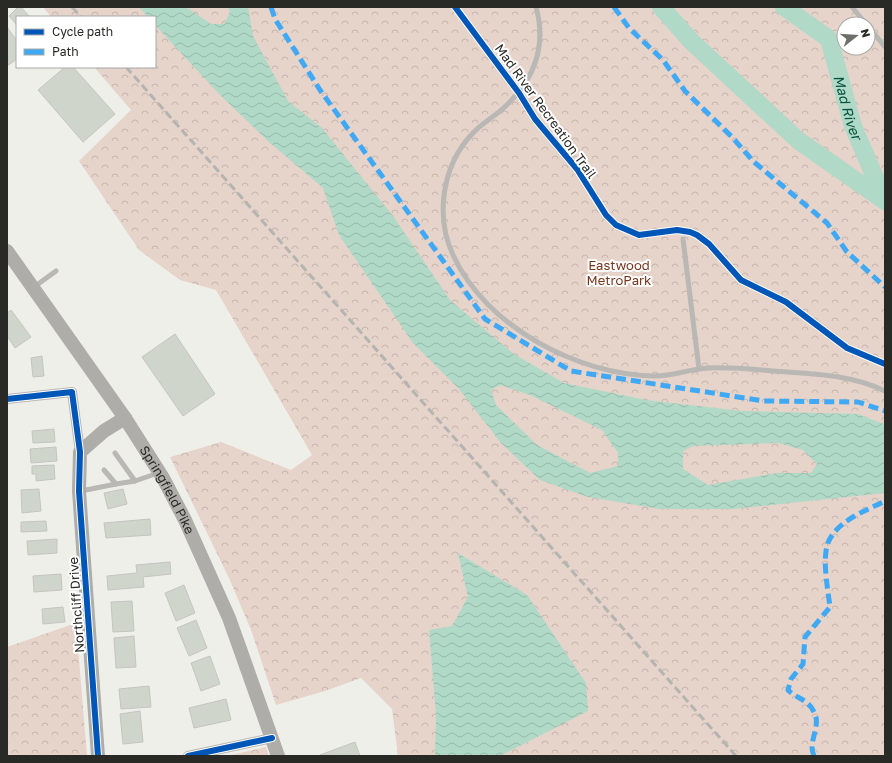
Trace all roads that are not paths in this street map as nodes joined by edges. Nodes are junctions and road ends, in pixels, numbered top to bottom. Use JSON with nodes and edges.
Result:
{"nodes":[{"id":1,"x":536,"y":7,"type":"edge"},
{"id":2,"x":852,"y":7,"type":"edge"},
{"id":3,"x":860,"y":16,"type":"edge"},
{"id":4,"x":876,"y":36,"type":"edge"},
{"id":5,"x":885,"y":47,"type":"edge"},
{"id":6,"x":683,"y":239,"type":"dead end"},
{"id":7,"x":7,"y":251,"type":"edge"},
{"id":8,"x":56,"y":271,"type":"dead end"},
{"id":9,"x":33,"y":288,"type":"junction"},
{"id":10,"x":699,"y":369,"type":"junction"},
{"id":11,"x":885,"y":391,"type":"edge"},
{"id":12,"x":7,"y":400,"type":"edge"},
{"id":13,"x":125,"y":418,"type":"junction"},
{"id":14,"x":80,"y":452,"type":"junction"},
{"id":15,"x":115,"y":452,"type":"dead end"},
{"id":16,"x":104,"y":470,"type":"dead end"},
{"id":17,"x":159,"y":473,"type":"junction"},
{"id":18,"x":135,"y":481,"type":"junction"},
{"id":19,"x":116,"y":484,"type":"junction"},
{"id":20,"x":79,"y":491,"type":"junction"},
{"id":21,"x":272,"y":738,"type":"junction"},
{"id":22,"x":98,"y":756,"type":"edge"},
{"id":23,"x":188,"y":756,"type":"edge"},
{"id":24,"x":278,"y":756,"type":"edge"}],
"edges":[{"from":1,"to":10,"type":"lane"},
{"from":2,"to":3,"type":"lane"},
{"from":4,"to":5,"type":"lane"},
{"from":6,"to":10,"type":"lane"},
{"from":7,"to":9,"type":"main road","name":"Springfield Pike"},
{"from":8,"to":9,"type":"lane"},
{"from":9,"to":13,"type":"main road","name":"Springfield Pike"},
{"from":10,"to":11,"type":"lane"},
{"from":12,"to":14,"type":"street"},
{"from":13,"to":14,"type":"main road"},
{"from":13,"to":17,"type":"main road","name":"Springfield Pike"},
{"from":14,"to":20,"type":"main road","name":"Northcliff Drive"},
{"from":15,"to":18,"type":"lane"},
{"from":16,"to":19,"type":"lane"},
{"from":17,"to":18,"type":"lane"},
{"from":17,"to":21,"type":"main road","name":"Springfield Pike"},
{"from":18,"to":19,"type":"lane"},
{"from":19,"to":20,"type":"lane"},
{"from":20,"to":22,"type":"main road","name":"Northcliff Drive"},
{"from":21,"to":23,"type":"street"},
{"from":21,"to":24,"type":"main road","name":"Springfield Pike"}]}
